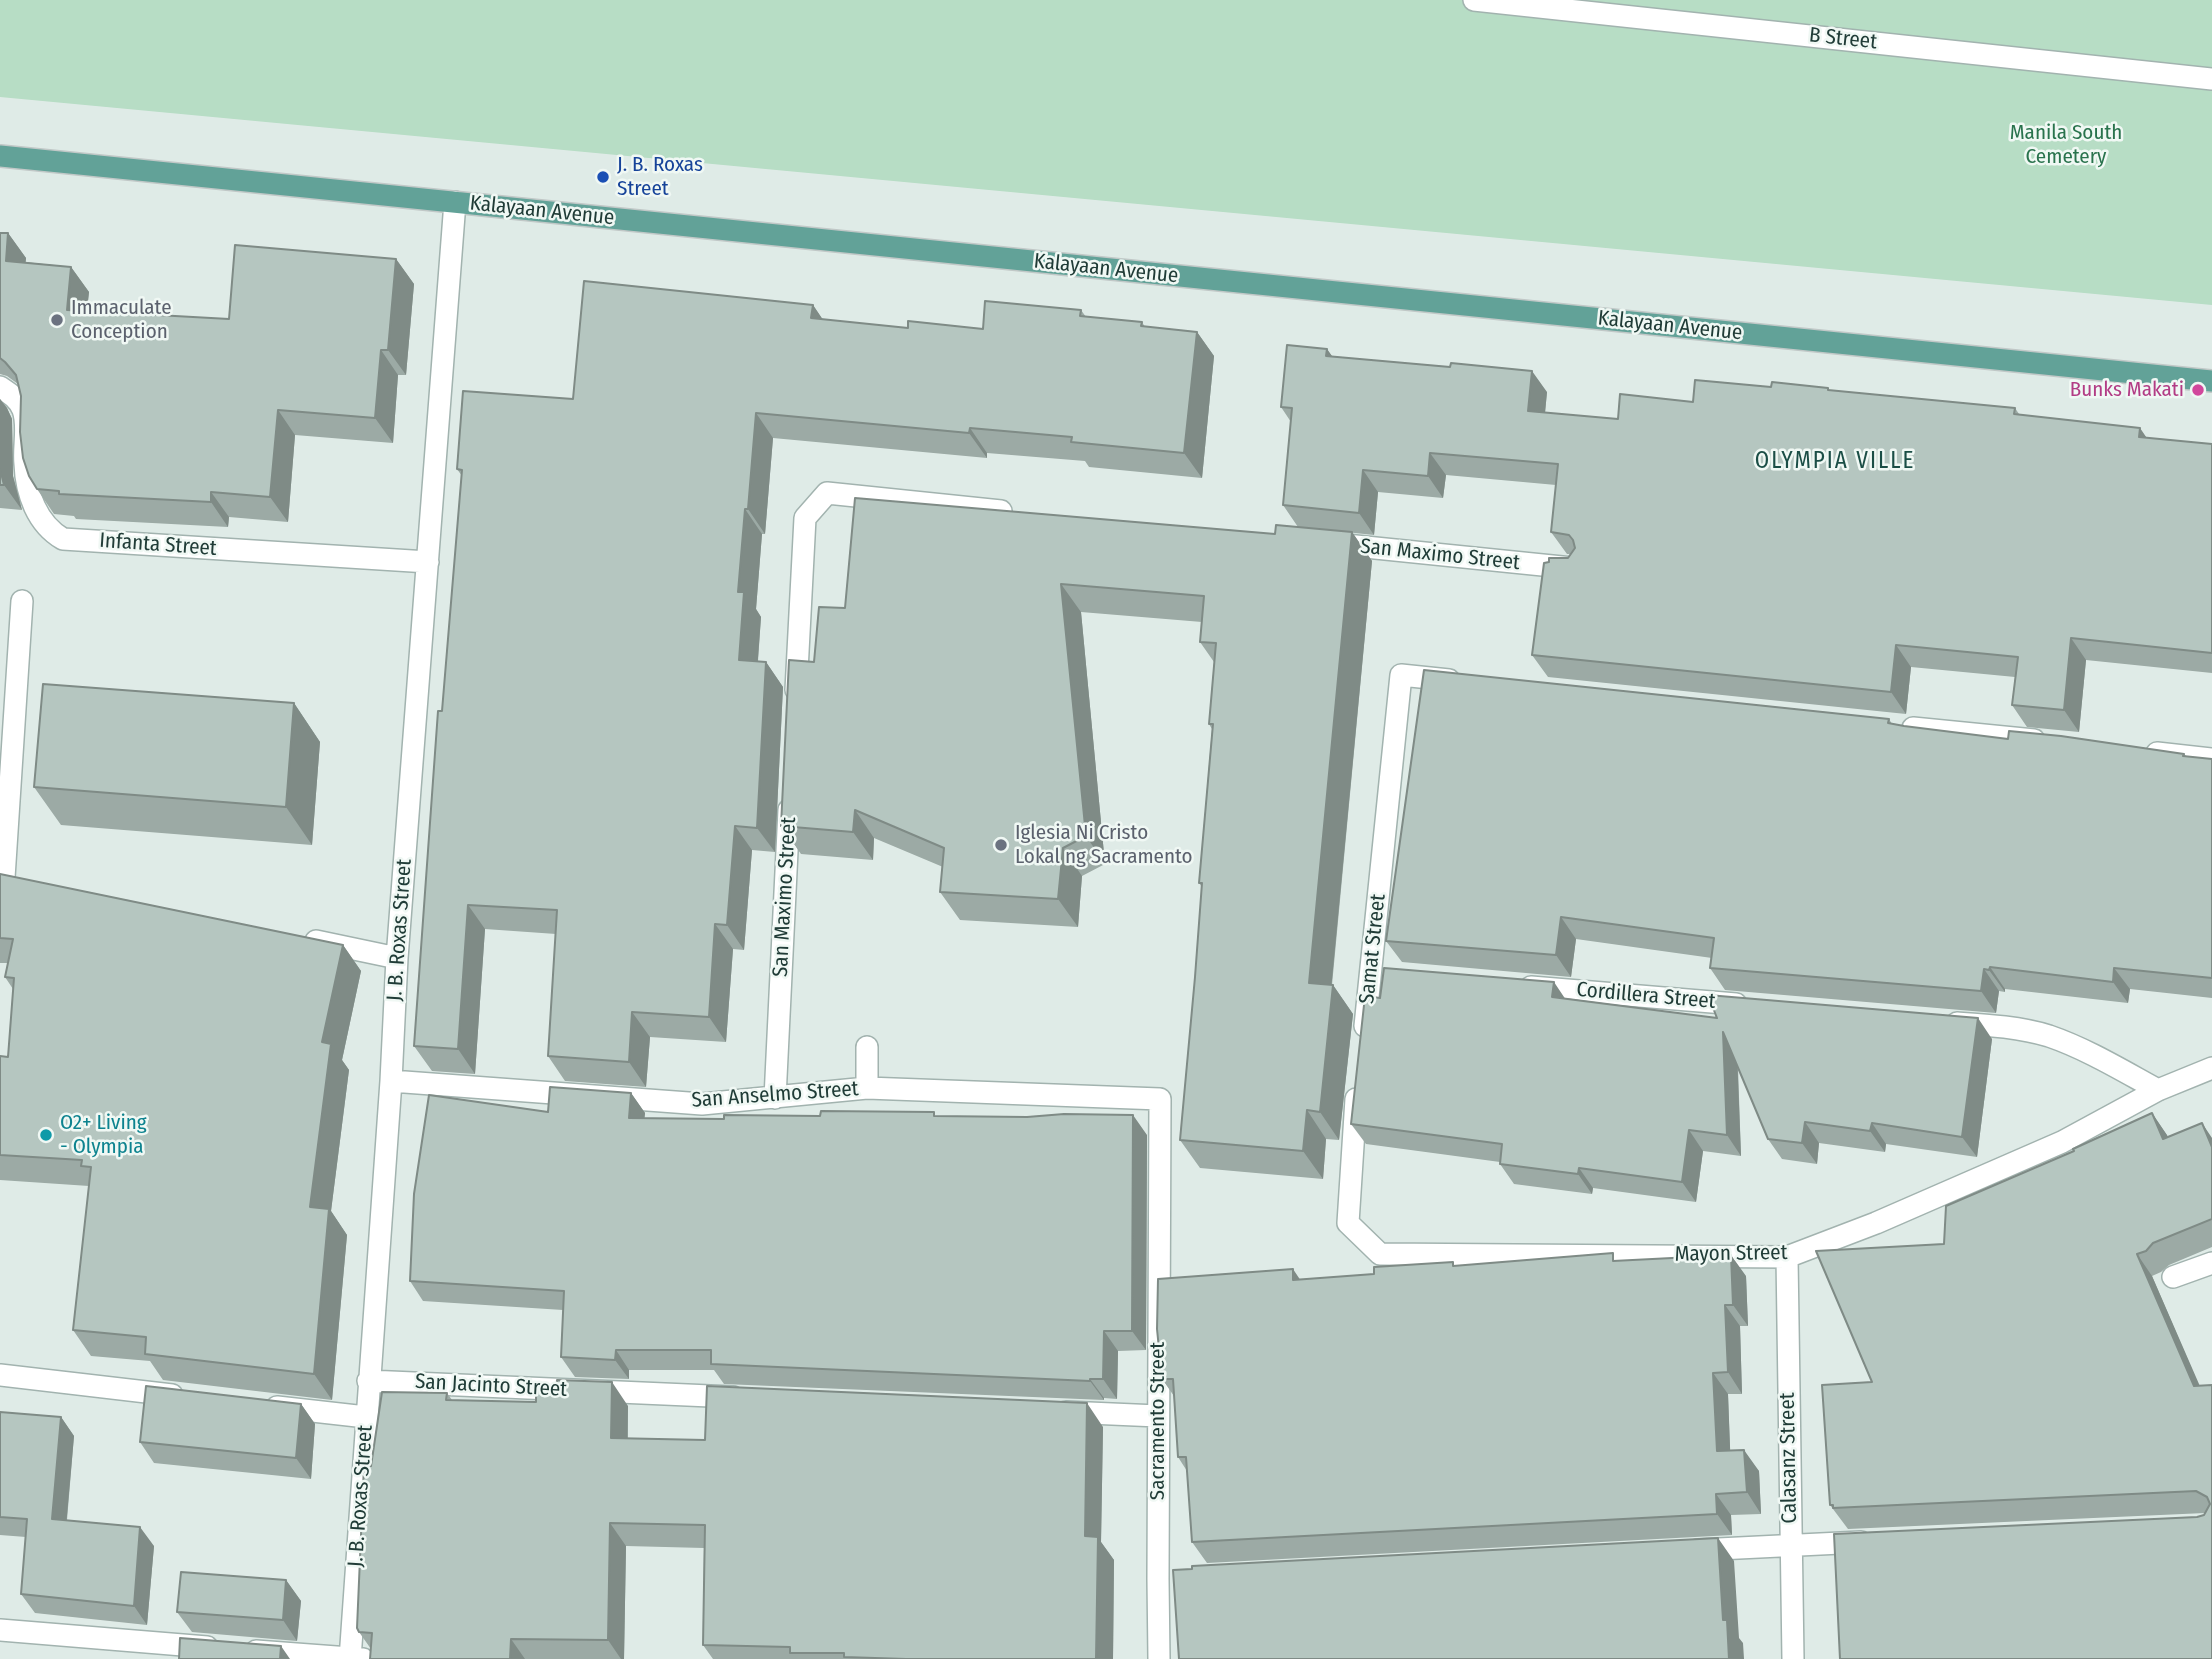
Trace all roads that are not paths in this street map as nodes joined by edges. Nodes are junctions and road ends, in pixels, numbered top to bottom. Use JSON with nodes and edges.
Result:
{"nodes":[{"id":1,"x":1474,"y":0,"type":"edge"},
{"id":2,"x":1548,"y":4,"type":"edge"},
{"id":3,"x":2212,"y":79,"type":"edge"},
{"id":4,"x":0,"y":156,"type":"edge"},
{"id":5,"x":455,"y":202,"type":"junction"},
{"id":6,"x":2212,"y":381,"type":"edge"},
{"id":7,"x":0,"y":387,"type":"edge"},
{"id":8,"x":1021,"y":513,"type":"edge"},
{"id":9,"x":1313,"y":542,"type":"edge"},
{"id":10,"x":428,"y":562,"type":"junction"},
{"id":11,"x":1577,"y":568,"type":"edge"},
{"id":12,"x":22,"y":601,"type":"dead end"},
{"id":13,"x":1470,"y":682,"type":"edge"},
{"id":14,"x":794,"y":711,"type":"edge"},
{"id":15,"x":1896,"y":726,"type":"edge"},
{"id":16,"x":2061,"y":743,"type":"edge"},
{"id":17,"x":2143,"y":752,"type":"edge"},
{"id":18,"x":2212,"y":759,"type":"edge"},
{"id":19,"x":790,"y":794,"type":"edge"},
{"id":20,"x":0,"y":939,"type":"edge"},
{"id":21,"x":302,"y":939,"type":"edge"},
{"id":22,"x":397,"y":958,"type":"junction"},
{"id":23,"x":1508,"y":985,"type":"edge"},
{"id":24,"x":1753,"y":1005,"type":"edge"},
{"id":25,"x":1931,"y":1020,"type":"edge"},
{"id":26,"x":867,"y":1047,"type":"dead end"},
{"id":27,"x":1362,"y":1051,"type":"edge"},
{"id":28,"x":2212,"y":1068,"type":"edge"},
{"id":29,"x":1358,"y":1076,"type":"edge"},
{"id":30,"x":391,"y":1081,"type":"junction"},
{"id":31,"x":867,"y":1088,"type":"junction"},
{"id":32,"x":2158,"y":1090,"type":"junction"},
{"id":33,"x":775,"y":1098,"type":"junction"},
{"id":34,"x":1160,"y":1099,"type":"joint"},
{"id":35,"x":1787,"y":1256,"type":"junction"},
{"id":36,"x":2212,"y":1263,"type":"edge"},
{"id":37,"x":2172,"y":1277,"type":"dead end"},
{"id":38,"x":0,"y":1376,"type":"edge"},
{"id":39,"x":368,"y":1381,"type":"junction"},
{"id":40,"x":190,"y":1397,"type":"edge"},
{"id":41,"x":756,"y":1398,"type":"edge"},
{"id":42,"x":257,"y":1405,"type":"edge"},
{"id":43,"x":1047,"y":1411,"type":"edge"},
{"id":44,"x":1158,"y":1416,"type":"junction"},
{"id":45,"x":366,"y":1418,"type":"junction"},
{"id":46,"x":1885,"y":1541,"type":"edge"},
{"id":47,"x":1790,"y":1545,"type":"junction"},
{"id":48,"x":1680,"y":1551,"type":"edge"},
{"id":49,"x":1185,"y":1577,"type":"edge"},
{"id":50,"x":1158,"y":1579,"type":"junction"},
{"id":51,"x":0,"y":1630,"type":"edge"},
{"id":52,"x":350,"y":1659,"type":"edge"},
{"id":53,"x":363,"y":1659,"type":"edge"},
{"id":54,"x":1159,"y":1659,"type":"edge"},
{"id":55,"x":1793,"y":1659,"type":"edge"}],
"edges":[{"from":1,"to":2,"type":"street","name":"B Street"},
{"from":2,"to":3,"type":"street","name":"B Street"},
{"from":4,"to":5,"type":"main road","name":"Kalayaan Avenue"},
{"from":5,"to":6,"type":"main road","name":"Kalayaan Avenue"},
{"from":5,"to":10,"type":"street","name":"J. B. Roxas Street"},
{"from":7,"to":10,"type":"street","name":"Infanta Street"},
{"from":8,"to":14,"type":"street"},
{"from":9,"to":11,"type":"street","name":"San Maximo Street"},
{"from":10,"to":22,"type":"street","name":"J. B. Roxas Street"},
{"from":12,"to":20,"type":"street"},
{"from":13,"to":27,"type":"street","name":"Samat Street"},
{"from":15,"to":16,"type":"street"},
{"from":17,"to":18,"type":"street"},
{"from":19,"to":33,"type":"street","name":"San Maximo Street"},
{"from":21,"to":22,"type":"street"},
{"from":22,"to":30,"type":"street","name":"J. B. Roxas Street"},
{"from":23,"to":24,"type":"street","name":"Cordillera Street"},
{"from":25,"to":32,"type":"street"},
{"from":26,"to":31,"type":"street"},
{"from":28,"to":32,"type":"street","name":"Mayon Street"},
{"from":29,"to":35,"type":"street","name":"Mayon Street"},
{"from":30,"to":33,"type":"street","name":"San Anselmo Street"},
{"from":30,"to":39,"type":"street","name":"J. B. Roxas Street"},
{"from":31,"to":33,"type":"street","name":"San Anselmo Street"},
{"from":31,"to":34,"type":"street","name":"San Anselmo Street"},
{"from":32,"to":35,"type":"street","name":"Mayon Street"},
{"from":34,"to":44,"type":"street","name":"Sacramento Street"},
{"from":35,"to":47,"type":"street","name":"Calasanz Street"},
{"from":36,"to":37,"type":"street"},
{"from":38,"to":40,"type":"street"},
{"from":39,"to":41,"type":"street","name":"San Jacinto Street"},
{"from":39,"to":45,"type":"street","name":"J. B. Roxas Street"},
{"from":42,"to":45,"type":"street"},
{"from":43,"to":44,"type":"street"},
{"from":44,"to":50,"type":"street","name":"Sacramento Street"},
{"from":45,"to":52,"type":"street","name":"J. B. Roxas Street"},
{"from":46,"to":47,"type":"street"},
{"from":47,"to":48,"type":"street"},
{"from":47,"to":55,"type":"street","name":"Calasanz Street"},
{"from":49,"to":50,"type":"street"},
{"from":50,"to":54,"type":"street","name":"Sacramento Street"},
{"from":51,"to":52,"type":"street"},
{"from":52,"to":53,"type":"street"}]}
